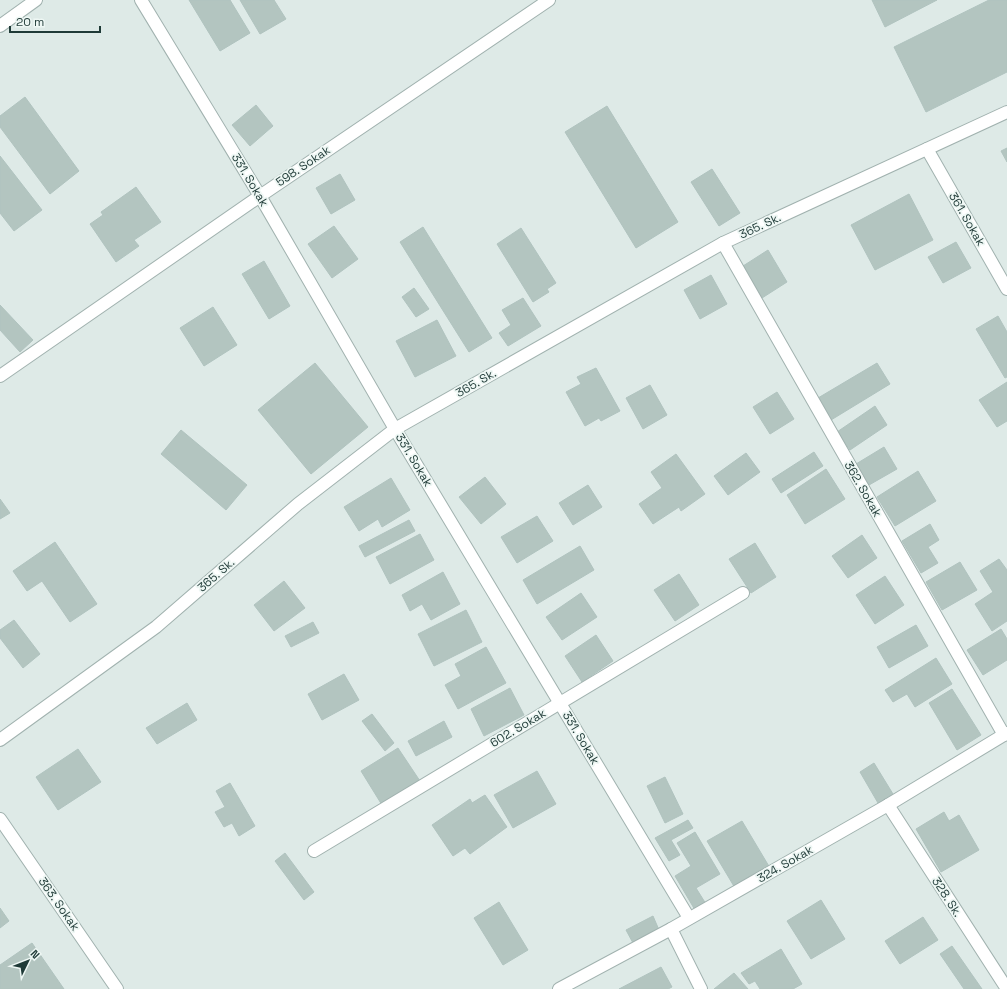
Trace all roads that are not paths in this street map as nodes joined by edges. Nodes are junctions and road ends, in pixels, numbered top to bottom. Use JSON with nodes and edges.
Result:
{"nodes":[{"id":1,"x":36,"y":0,"type":"edge"},
{"id":2,"x":141,"y":0,"type":"edge"},
{"id":3,"x":549,"y":0,"type":"edge"},
{"id":4,"x":0,"y":26,"type":"edge"},
{"id":5,"x":1007,"y":112,"type":"edge"},
{"id":6,"x":927,"y":149,"type":"junction"},
{"id":7,"x":260,"y":196,"type":"junction"},
{"id":8,"x":722,"y":243,"type":"junction"},
{"id":9,"x":1007,"y":289,"type":"edge"},
{"id":10,"x":0,"y":376,"type":"edge"},
{"id":11,"x":395,"y":429,"type":"junction"},
{"id":12,"x":743,"y":593,"type":"dead end"},
{"id":13,"x":560,"y":703,"type":"junction"},
{"id":14,"x":1005,"y":734,"type":"edge"},
{"id":15,"x":0,"y":740,"type":"edge"},
{"id":16,"x":888,"y":805,"type":"junction"},
{"id":17,"x":0,"y":819,"type":"edge"},
{"id":18,"x":314,"y":851,"type":"dead end"},
{"id":19,"x":689,"y":918,"type":"junction"},
{"id":20,"x":671,"y":929,"type":"junction"},
{"id":21,"x":117,"y":989,"type":"edge"},
{"id":22,"x":559,"y":989,"type":"edge"},
{"id":23,"x":702,"y":989,"type":"edge"},
{"id":24,"x":1007,"y":989,"type":"edge"}],
"edges":[{"from":1,"to":4,"type":"street"},
{"from":2,"to":7,"type":"street","name":"331. Sokak"},
{"from":3,"to":7,"type":"street","name":"598. Sokak"},
{"from":5,"to":6,"type":"street","name":"365. Sk."},
{"from":6,"to":8,"type":"street","name":"365. Sk."},
{"from":6,"to":9,"type":"street","name":"361. Sokak"},
{"from":7,"to":10,"type":"street","name":"598. Sokak"},
{"from":7,"to":11,"type":"street","name":"331. Sokak"},
{"from":8,"to":11,"type":"street","name":"365. Sk."},
{"from":8,"to":14,"type":"street","name":"362. Sokak"},
{"from":11,"to":13,"type":"street","name":"331. Sokak"},
{"from":11,"to":15,"type":"street","name":"365. Sk."},
{"from":12,"to":13,"type":"street","name":"602. Sokak"},
{"from":13,"to":18,"type":"street","name":"602. Sokak"},
{"from":13,"to":19,"type":"street","name":"331. Sokak"},
{"from":14,"to":16,"type":"street","name":"324. Sokak"},
{"from":16,"to":19,"type":"street","name":"324. Sokak"},
{"from":16,"to":24,"type":"street","name":"328. Sk."},
{"from":17,"to":21,"type":"street","name":"363. Sokak"},
{"from":19,"to":20,"type":"street","name":"324. Sokak"},
{"from":20,"to":22,"type":"street","name":"324. Sokak"},
{"from":20,"to":23,"type":"street"}]}
